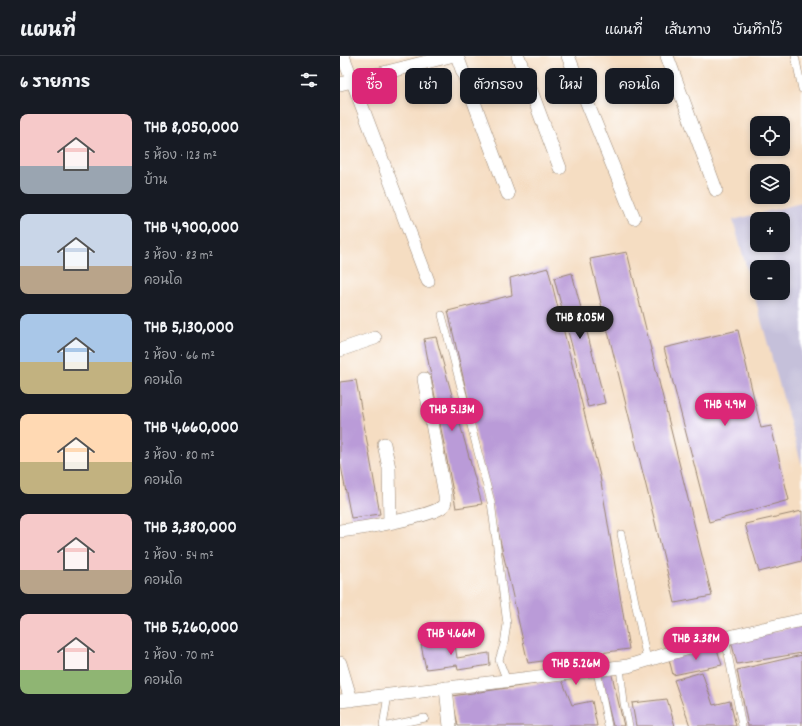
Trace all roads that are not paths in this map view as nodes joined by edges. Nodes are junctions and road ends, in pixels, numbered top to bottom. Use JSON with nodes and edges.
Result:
{"nodes":[{"id":1,"x":343,"y":56,"type":"edge"},
{"id":2,"x":450,"y":56,"type":"edge"},
{"id":3,"x":457,"y":56,"type":"edge"},
{"id":4,"x":518,"y":56,"type":"edge"},
{"id":5,"x":568,"y":56,"type":"edge"},
{"id":6,"x":667,"y":56,"type":"edge"},
{"id":7,"x":795,"y":56,"type":"edge"},
{"id":8,"x":429,"y":59,"type":"edge"},
{"id":9,"x":346,"y":83,"type":"edge"},
{"id":10,"x":802,"y":89,"type":"edge"},
{"id":11,"x":560,"y":168,"type":"dead end"},
{"id":12,"x":716,"y":190,"type":"dead end"},
{"id":13,"x":508,"y":194,"type":"dead end"},
{"id":14,"x":634,"y":218,"type":"dead end"},
{"id":15,"x":428,"y":281,"type":"dead end"},
{"id":16,"x":442,"y":315,"type":"dead end"},
{"id":17,"x":375,"y":338,"type":"dead end"},
{"id":18,"x":340,"y":350,"type":"edge"},
{"id":19,"x":424,"y":380,"type":"dead end"},
{"id":20,"x":384,"y":444,"type":"dead end"},
{"id":21,"x":390,"y":522,"type":"junction"},
{"id":22,"x":340,"y":531,"type":"edge"},
{"id":23,"x":621,"y":534,"type":"dead end"},
{"id":24,"x":802,"y":620,"type":"edge"},
{"id":25,"x":725,"y":638,"type":"junction"},
{"id":26,"x":647,"y":660,"type":"junction"},
{"id":27,"x":340,"y":664,"type":"edge"},
{"id":28,"x":620,"y":667,"type":"junction"},
{"id":29,"x":597,"y":671,"type":"junction"},
{"id":30,"x":507,"y":681,"type":"junction"},
{"id":31,"x":446,"y":688,"type":"junction"},
{"id":32,"x":388,"y":695,"type":"junction"},
{"id":33,"x":346,"y":701,"type":"edge"},
{"id":34,"x":425,"y":718,"type":"dead end"},
{"id":35,"x":383,"y":726,"type":"edge"},
{"id":36,"x":388,"y":726,"type":"edge"},
{"id":37,"x":450,"y":726,"type":"edge"},
{"id":38,"x":608,"y":726,"type":"edge"},
{"id":39,"x":629,"y":726,"type":"edge"},
{"id":40,"x":742,"y":726,"type":"edge"}],
"edges":[{"from":1,"to":9,"type":"street"},
{"from":2,"to":8,"type":"street"},
{"from":3,"to":13,"type":"street"},
{"from":4,"to":11,"type":"street"},
{"from":5,"to":14,"type":"street"},
{"from":6,"to":12,"type":"street"},
{"from":7,"to":10,"type":"lane"},
{"from":8,"to":9,"type":"street"},
{"from":9,"to":15,"type":"street"},
{"from":16,"to":30,"type":"lane"},
{"from":17,"to":18,"type":"street"},
{"from":19,"to":21,"type":"street"},
{"from":20,"to":21,"type":"street"},
{"from":21,"to":22,"type":"street"},
{"from":23,"to":26,"type":"lane"},
{"from":24,"to":25,"type":"street"},
{"from":25,"to":26,"type":"street"},
{"from":25,"to":40,"type":"lane"},
{"from":26,"to":28,"type":"street"},
{"from":27,"to":33,"type":"street"},
{"from":28,"to":29,"type":"street"},
{"from":28,"to":39,"type":"lane"},
{"from":29,"to":30,"type":"street"},
{"from":29,"to":38,"type":"lane"},
{"from":30,"to":31,"type":"street"},
{"from":31,"to":32,"type":"street"},
{"from":31,"to":37,"type":"street"},
{"from":32,"to":33,"type":"street"},
{"from":32,"to":35,"type":"lane"},
{"from":34,"to":36,"type":"lane"}]}
